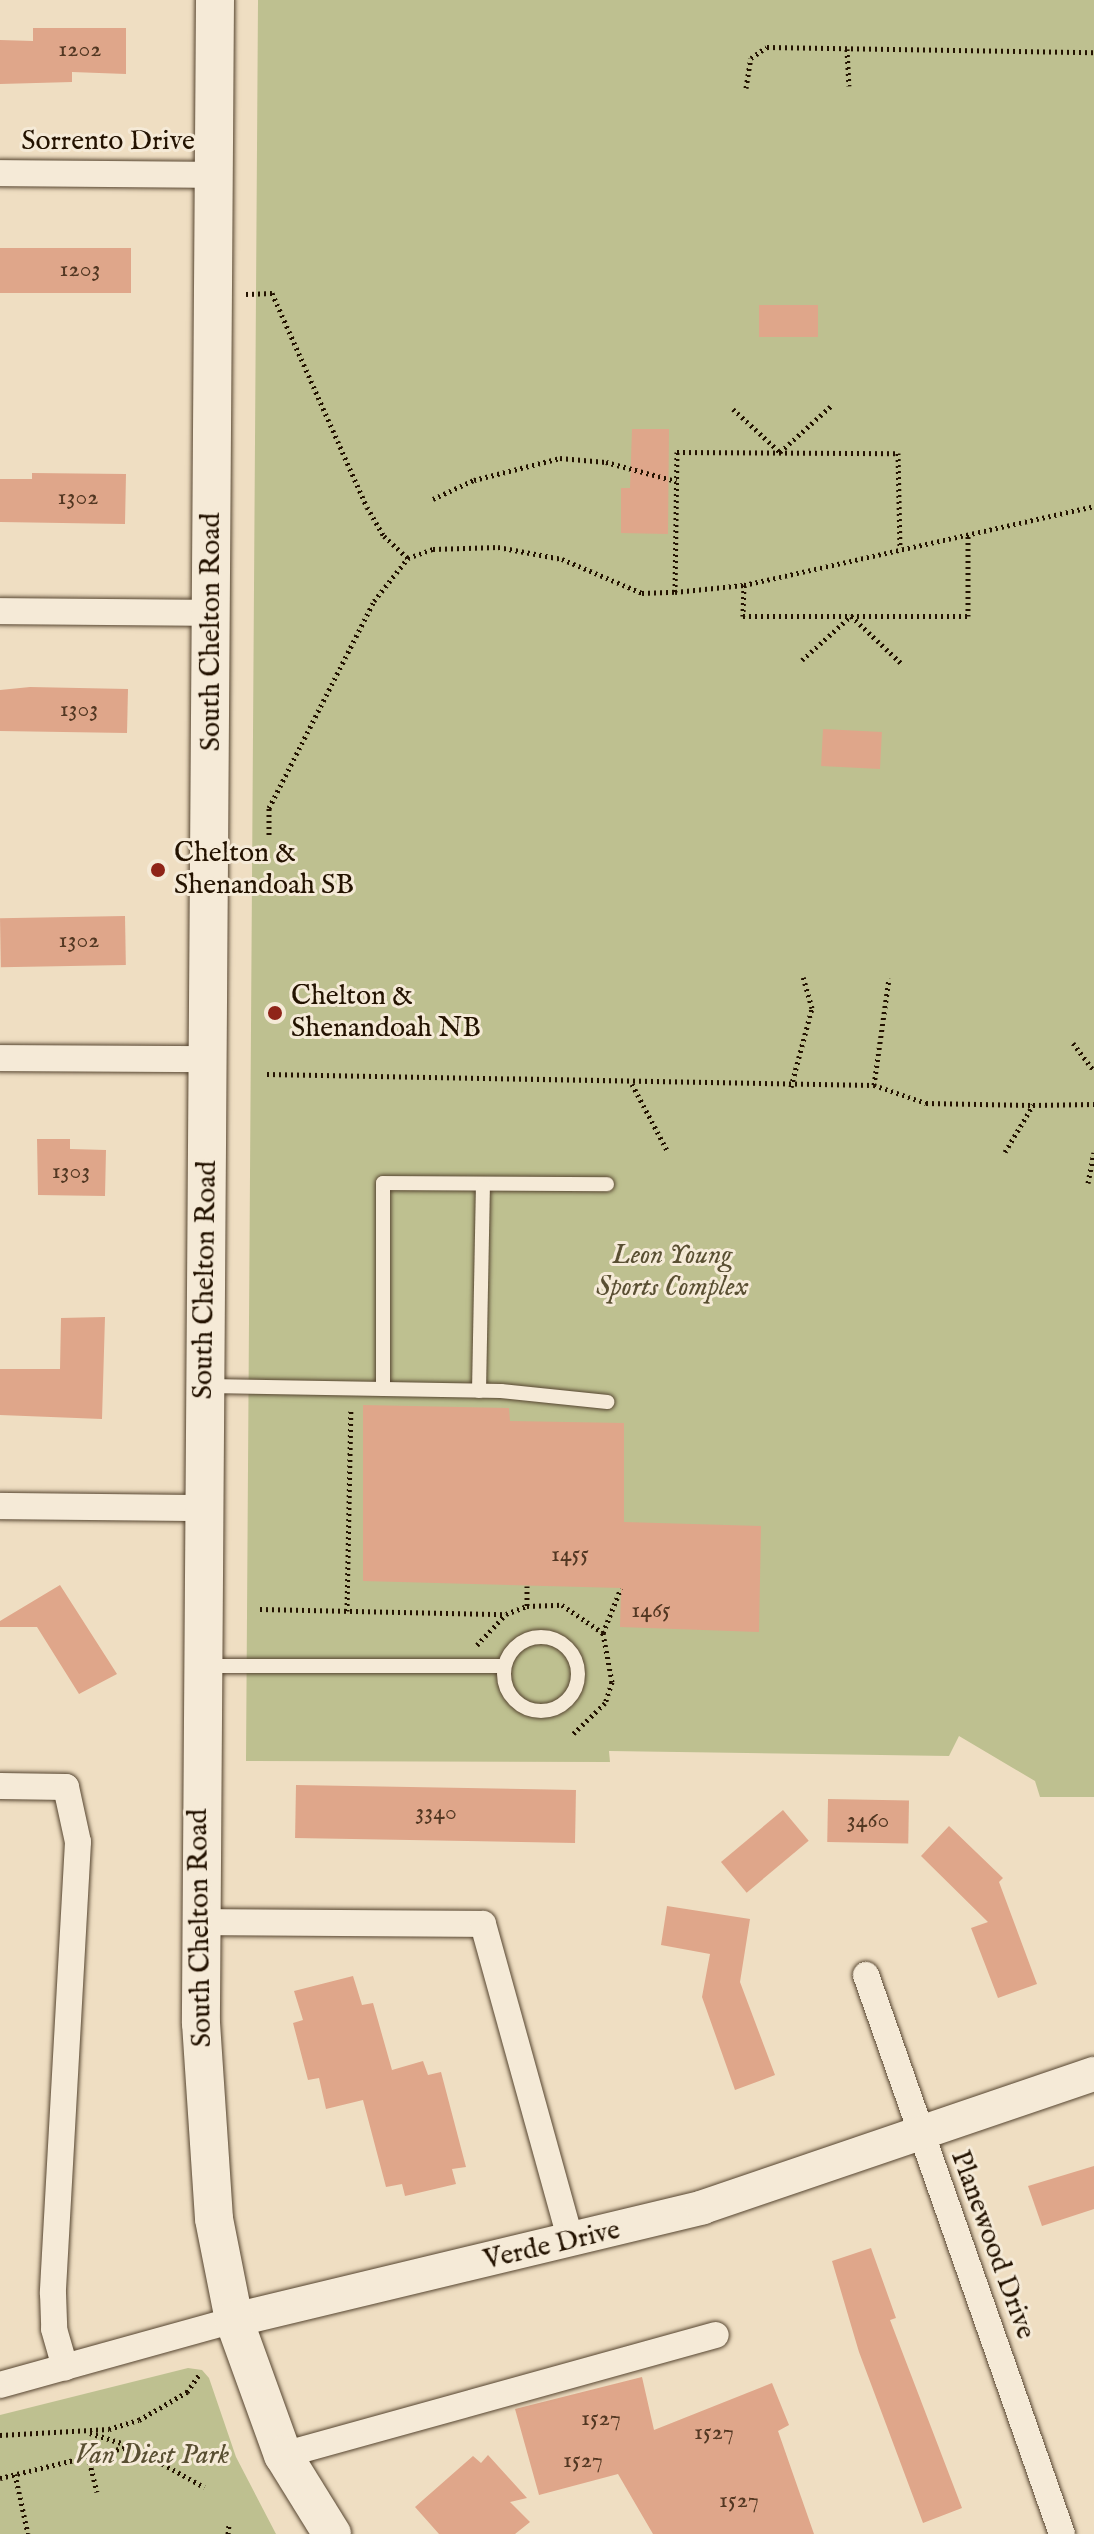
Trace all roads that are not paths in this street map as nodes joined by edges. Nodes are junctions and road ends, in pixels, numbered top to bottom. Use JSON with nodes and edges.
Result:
{"nodes":[{"id":1,"x":215,"y":0,"type":"edge"},
{"id":2,"x":0,"y":173,"type":"edge"},
{"id":3,"x":215,"y":175,"type":"junction"},
{"id":4,"x":0,"y":611,"type":"edge"},
{"id":5,"x":212,"y":613,"type":"junction"},
{"id":6,"x":0,"y":1058,"type":"edge"},
{"id":7,"x":209,"y":1059,"type":"junction"},
{"id":8,"x":483,"y":1184,"type":"junction"},
{"id":9,"x":607,"y":1184,"type":"dead end"},
{"id":10,"x":205,"y":1386,"type":"junction"},
{"id":11,"x":383,"y":1389,"type":"junction"},
{"id":12,"x":479,"y":1391,"type":"junction"},
{"id":13,"x":607,"y":1402,"type":"dead end"},
{"id":14,"x":0,"y":1506,"type":"edge"},
{"id":15,"x":203,"y":1508,"type":"junction"},
{"id":16,"x":200,"y":1666,"type":"junction"},
{"id":17,"x":504,"y":1666,"type":"junction"},
{"id":18,"x":0,"y":1786,"type":"edge"},
{"id":19,"x":199,"y":1922,"type":"junction"},
{"id":20,"x":866,"y":1975,"type":"dead end"},
{"id":21,"x":1094,"y":2074,"type":"edge"},
{"id":22,"x":919,"y":2135,"type":"junction"},
{"id":23,"x":571,"y":2242,"type":"junction"},
{"id":24,"x":234,"y":2320,"type":"junction"},
{"id":25,"x":716,"y":2335,"type":"dead end"},
{"id":26,"x":65,"y":2367,"type":"junction"},
{"id":27,"x":0,"y":2385,"type":"edge"},
{"id":28,"x":283,"y":2455,"type":"junction"},
{"id":29,"x":332,"y":2534,"type":"edge"},
{"id":30,"x":1062,"y":2534,"type":"edge"}],
"edges":[{"from":1,"to":3,"type":"main road","name":"South Chelton Road"},
{"from":2,"to":3,"type":"street","name":"Sorrento Drive"},
{"from":3,"to":5,"type":"main road","name":"South Chelton Road"},
{"from":4,"to":5,"type":"street"},
{"from":5,"to":7,"type":"main road","name":"South Chelton Road"},
{"from":6,"to":7,"type":"street"},
{"from":7,"to":10,"type":"main road","name":"South Chelton Road"},
{"from":8,"to":9,"type":"lane"},
{"from":8,"to":11,"type":"lane"},
{"from":8,"to":12,"type":"lane"},
{"from":10,"to":11,"type":"lane"},
{"from":10,"to":15,"type":"main road","name":"South Chelton Road"},
{"from":11,"to":12,"type":"lane"},
{"from":12,"to":13,"type":"lane"},
{"from":14,"to":15,"type":"street"},
{"from":15,"to":16,"type":"main road","name":"South Chelton Road"},
{"from":16,"to":17,"type":"lane"},
{"from":16,"to":19,"type":"main road","name":"South Chelton Road"},
{"from":17,"to":17,"type":"lane"},
{"from":18,"to":26,"type":"street"},
{"from":19,"to":23,"type":"street"},
{"from":19,"to":24,"type":"main road","name":"South Chelton Road"},
{"from":20,"to":22,"type":"street","name":"Planewood Drive"},
{"from":21,"to":22,"type":"street","name":"Verde Drive"},
{"from":22,"to":23,"type":"street","name":"Verde Drive"},
{"from":22,"to":30,"type":"street","name":"Planewood Drive"},
{"from":23,"to":24,"type":"street","name":"Verde Drive"},
{"from":24,"to":26,"type":"street","name":"Verde Drive"},
{"from":24,"to":28,"type":"main road","name":"South Chelton Road"},
{"from":25,"to":28,"type":"street"},
{"from":26,"to":27,"type":"street","name":"Verde Drive"},
{"from":28,"to":29,"type":"main road","name":"South Chelton Road"}]}
